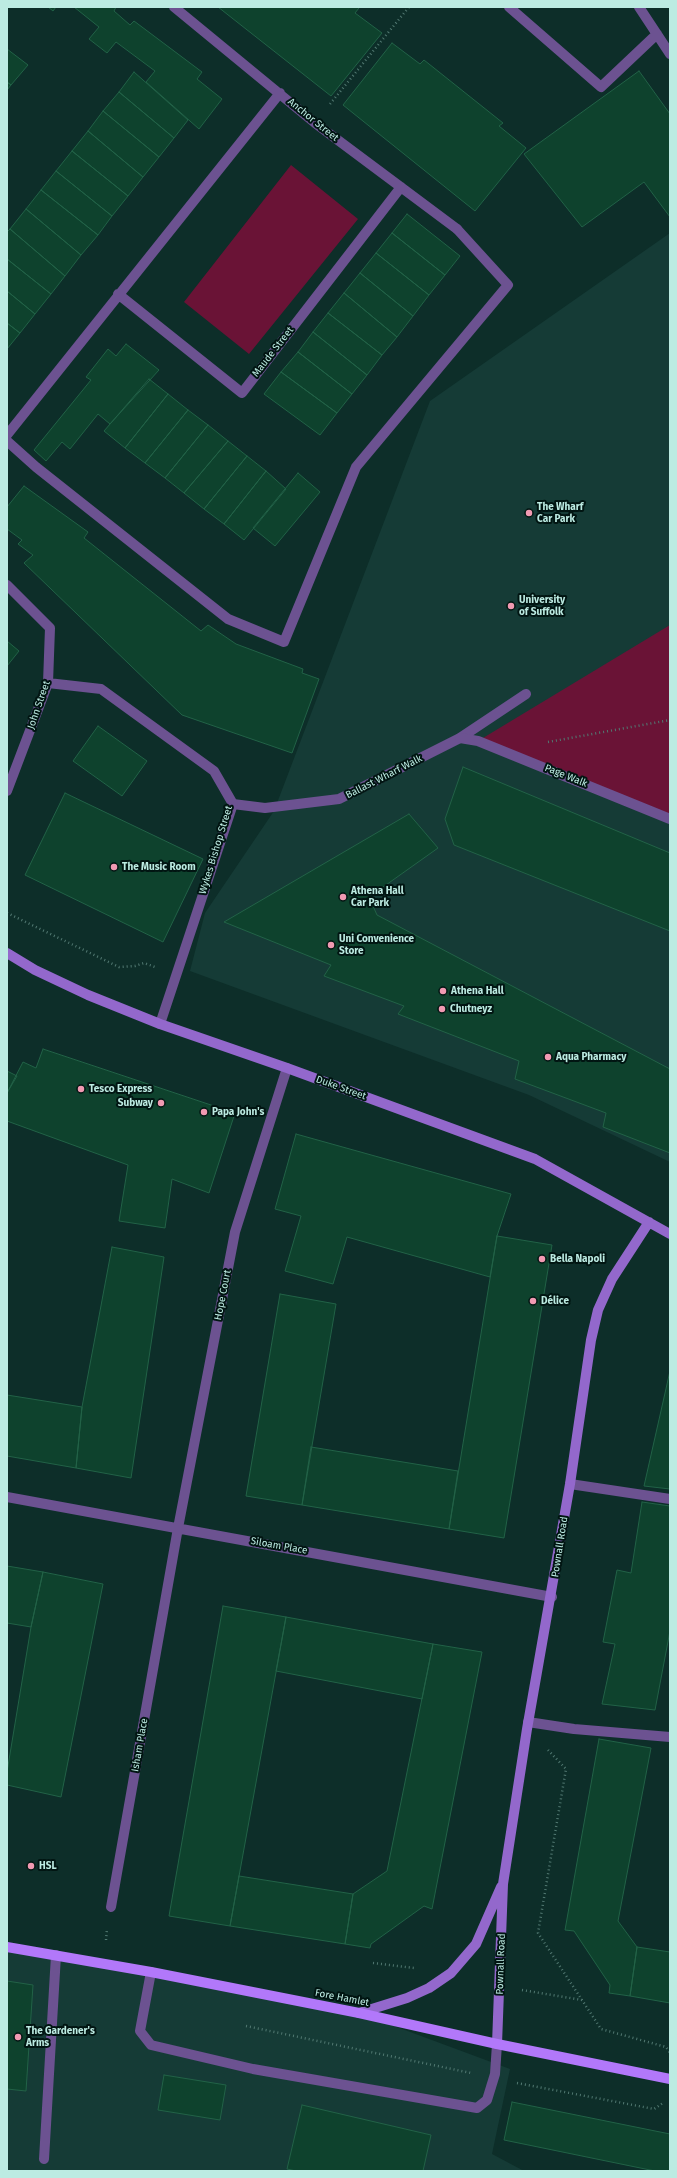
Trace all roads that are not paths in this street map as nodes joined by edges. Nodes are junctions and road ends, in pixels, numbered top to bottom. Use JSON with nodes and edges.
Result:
{"nodes":[{"id":1,"x":174,"y":7,"type":"edge"},
{"id":2,"x":509,"y":7,"type":"edge"},
{"id":3,"x":639,"y":7,"type":"edge"},
{"id":4,"x":657,"y":34,"type":"junction"},
{"id":5,"x":670,"y":54,"type":"edge"},
{"id":6,"x":280,"y":93,"type":"junction"},
{"id":7,"x":401,"y":187,"type":"junction"},
{"id":8,"x":118,"y":294,"type":"junction"},
{"id":9,"x":7,"y":435,"type":"edge"},
{"id":10,"x":7,"y":441,"type":"edge"},
{"id":11,"x":7,"y":585,"type":"edge"},
{"id":12,"x":48,"y":683,"type":"junction"},
{"id":13,"x":526,"y":694,"type":"dead end"},
{"id":14,"x":460,"y":738,"type":"junction"},
{"id":15,"x":7,"y":791,"type":"edge"},
{"id":16,"x":233,"y":804,"type":"junction"},
{"id":17,"x":670,"y":818,"type":"edge"},
{"id":18,"x":7,"y":953,"type":"edge"},
{"id":19,"x":160,"y":1024,"type":"junction"},
{"id":20,"x":287,"y":1068,"type":"junction"},
{"id":21,"x":649,"y":1222,"type":"junction"},
{"id":22,"x":670,"y":1234,"type":"edge"},
{"id":23,"x":570,"y":1484,"type":"junction"},
{"id":24,"x":7,"y":1497,"type":"edge"},
{"id":25,"x":670,"y":1499,"type":"edge"},
{"id":26,"x":178,"y":1528,"type":"junction"},
{"id":27,"x":552,"y":1596,"type":"junction"},
{"id":28,"x":528,"y":1722,"type":"junction"},
{"id":29,"x":670,"y":1737,"type":"edge"},
{"id":30,"x":503,"y":1884,"type":"junction"},
{"id":31,"x":111,"y":1907,"type":"road end"},
{"id":32,"x":7,"y":1947,"type":"edge"},
{"id":33,"x":56,"y":1955,"type":"junction"},
{"id":34,"x":152,"y":1972,"type":"junction"},
{"id":35,"x":359,"y":2013,"type":"junction"},
{"id":36,"x":497,"y":2044,"type":"junction"},
{"id":37,"x":670,"y":2079,"type":"edge"},
{"id":38,"x":44,"y":2159,"type":"dead end"}],
"edges":[{"from":1,"to":6,"type":"street","name":"Anchor Street"},
{"from":2,"to":4,"type":"street"},
{"from":3,"to":4,"type":"street"},
{"from":4,"to":5,"type":"street"},
{"from":6,"to":7,"type":"street","name":"Anchor Street"},
{"from":6,"to":8,"type":"street"},
{"from":7,"to":8,"type":"street","name":"Maude Street"},
{"from":7,"to":10,"type":"street","name":"Anchor Street"},
{"from":8,"to":9,"type":"street"},
{"from":11,"to":12,"type":"street","name":"John Street"},
{"from":12,"to":15,"type":"street","name":"John Street"},
{"from":12,"to":16,"type":"street","name":"Wykes Bishop Street"},
{"from":13,"to":14,"type":"street","name":"Ballast Wharf Walk"},
{"from":14,"to":16,"type":"street","name":"Ballast Wharf Walk"},
{"from":14,"to":17,"type":"street","name":"Page Walk"},
{"from":16,"to":19,"type":"street","name":"Wykes Bishop Street"},
{"from":18,"to":19,"type":"street","name":"Duke Street"},
{"from":19,"to":20,"type":"street","name":"Duke Street"},
{"from":20,"to":21,"type":"street","name":"Duke Street"},
{"from":20,"to":26,"type":"street","name":"Hope Court"},
{"from":21,"to":22,"type":"street","name":"Duke Street"},
{"from":21,"to":23,"type":"street","name":"Pownall Road"},
{"from":23,"to":25,"type":"street"},
{"from":23,"to":27,"type":"street","name":"Pownall Road"},
{"from":24,"to":26,"type":"street","name":"Siloam Place"},
{"from":26,"to":27,"type":"street","name":"Siloam Place"},
{"from":26,"to":31,"type":"street","name":"Isham Place"},
{"from":27,"to":28,"type":"street","name":"Pownall Road"},
{"from":28,"to":29,"type":"street"},
{"from":28,"to":30,"type":"street","name":"Pownall Road"},
{"from":30,"to":35,"type":"street","name":"Pownall Road"},
{"from":30,"to":36,"type":"street","name":"Pownall Road"},
{"from":32,"to":33,"type":"main road","name":"Fore Hamlet"},
{"from":33,"to":34,"type":"main road","name":"Fore Hamlet"},
{"from":33,"to":38,"type":"street"},
{"from":34,"to":35,"type":"main road","name":"Fore Hamlet"},
{"from":34,"to":36,"type":"street"},
{"from":35,"to":36,"type":"main road","name":"Fore Hamlet"},
{"from":36,"to":37,"type":"main road","name":"Fore Hamlet"}]}
